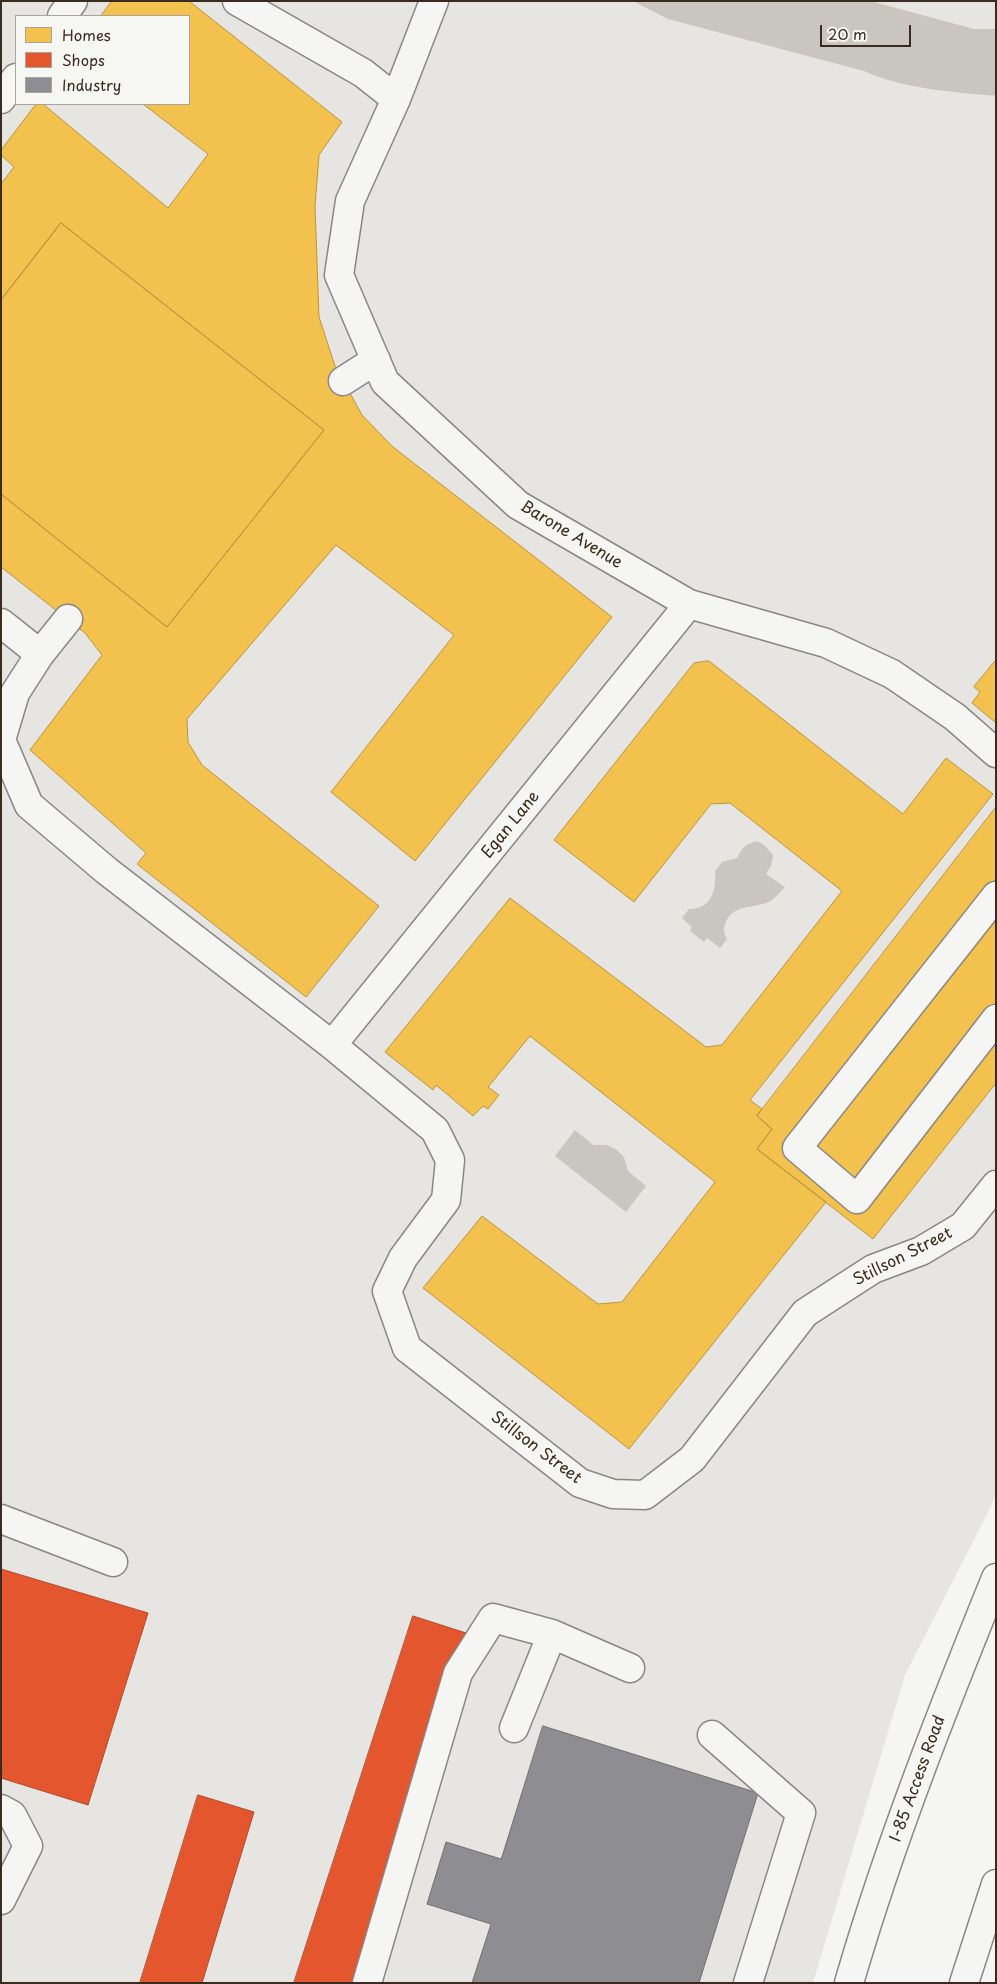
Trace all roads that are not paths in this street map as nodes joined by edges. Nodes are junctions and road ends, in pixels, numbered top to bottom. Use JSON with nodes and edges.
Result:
{"nodes":[{"id":1,"x":73,"y":1,"type":"edge"},
{"id":2,"x":237,"y":1,"type":"edge"},
{"id":3,"x":434,"y":1,"type":"edge"},
{"id":4,"x":63,"y":15,"type":"edge"},
{"id":5,"x":15,"y":79,"type":"edge"},
{"id":6,"x":1,"y":99,"type":"edge"},
{"id":7,"x":396,"y":100,"type":"junction"},
{"id":8,"x":376,"y":360,"type":"junction"},
{"id":9,"x":343,"y":381,"type":"dead end"},
{"id":10,"x":689,"y":604,"type":"junction"},
{"id":11,"x":68,"y":619,"type":"dead end"},
{"id":12,"x":1,"y":624,"type":"edge"},
{"id":13,"x":40,"y":654,"type":"junction"},
{"id":14,"x":996,"y":753,"type":"edge"},
{"id":15,"x":996,"y":896,"type":"edge"},
{"id":16,"x":996,"y":1019,"type":"edge"},
{"id":17,"x":332,"y":1045,"type":"junction"},
{"id":18,"x":996,"y":1185,"type":"edge"},
{"id":19,"x":1,"y":1518,"type":"edge"},
{"id":20,"x":113,"y":1562,"type":"dead end"},
{"id":21,"x":996,"y":1578,"type":"edge"},
{"id":22,"x":552,"y":1634,"type":"junction"},
{"id":23,"x":630,"y":1668,"type":"dead end"},
{"id":24,"x":514,"y":1728,"type":"dead end"},
{"id":25,"x":712,"y":1735,"type":"dead end"},
{"id":26,"x":1,"y":1809,"type":"edge"},
{"id":27,"x":996,"y":1884,"type":"edge"},
{"id":28,"x":1,"y":1900,"type":"edge"},
{"id":29,"x":366,"y":1983,"type":"edge"},
{"id":30,"x":748,"y":1983,"type":"edge"},
{"id":31,"x":849,"y":1983,"type":"edge"},
{"id":32,"x":964,"y":1983,"type":"edge"}],
"edges":[{"from":1,"to":4,"type":"main road"},
{"from":2,"to":7,"type":"main road"},
{"from":3,"to":7,"type":"main road","name":"Barone Avenue"},
{"from":5,"to":6,"type":"main road"},
{"from":7,"to":8,"type":"main road","name":"Barone Avenue"},
{"from":8,"to":9,"type":"main road"},
{"from":8,"to":10,"type":"main road","name":"Barone Avenue"},
{"from":10,"to":14,"type":"main road","name":"Barone Avenue"},
{"from":10,"to":17,"type":"main road","name":"Egan Lane"},
{"from":11,"to":13,"type":"main road"},
{"from":12,"to":13,"type":"main road"},
{"from":13,"to":17,"type":"main road"},
{"from":15,"to":16,"type":"main road"},
{"from":17,"to":18,"type":"main road","name":"Stillson Street"},
{"from":19,"to":20,"type":"main road"},
{"from":21,"to":31,"type":"main road","name":"I-85 Access Road"},
{"from":22,"to":23,"type":"main road"},
{"from":22,"to":24,"type":"main road"},
{"from":22,"to":29,"type":"main road"},
{"from":25,"to":30,"type":"main road"},
{"from":26,"to":28,"type":"main road"},
{"from":27,"to":32,"type":"main road"}]}
